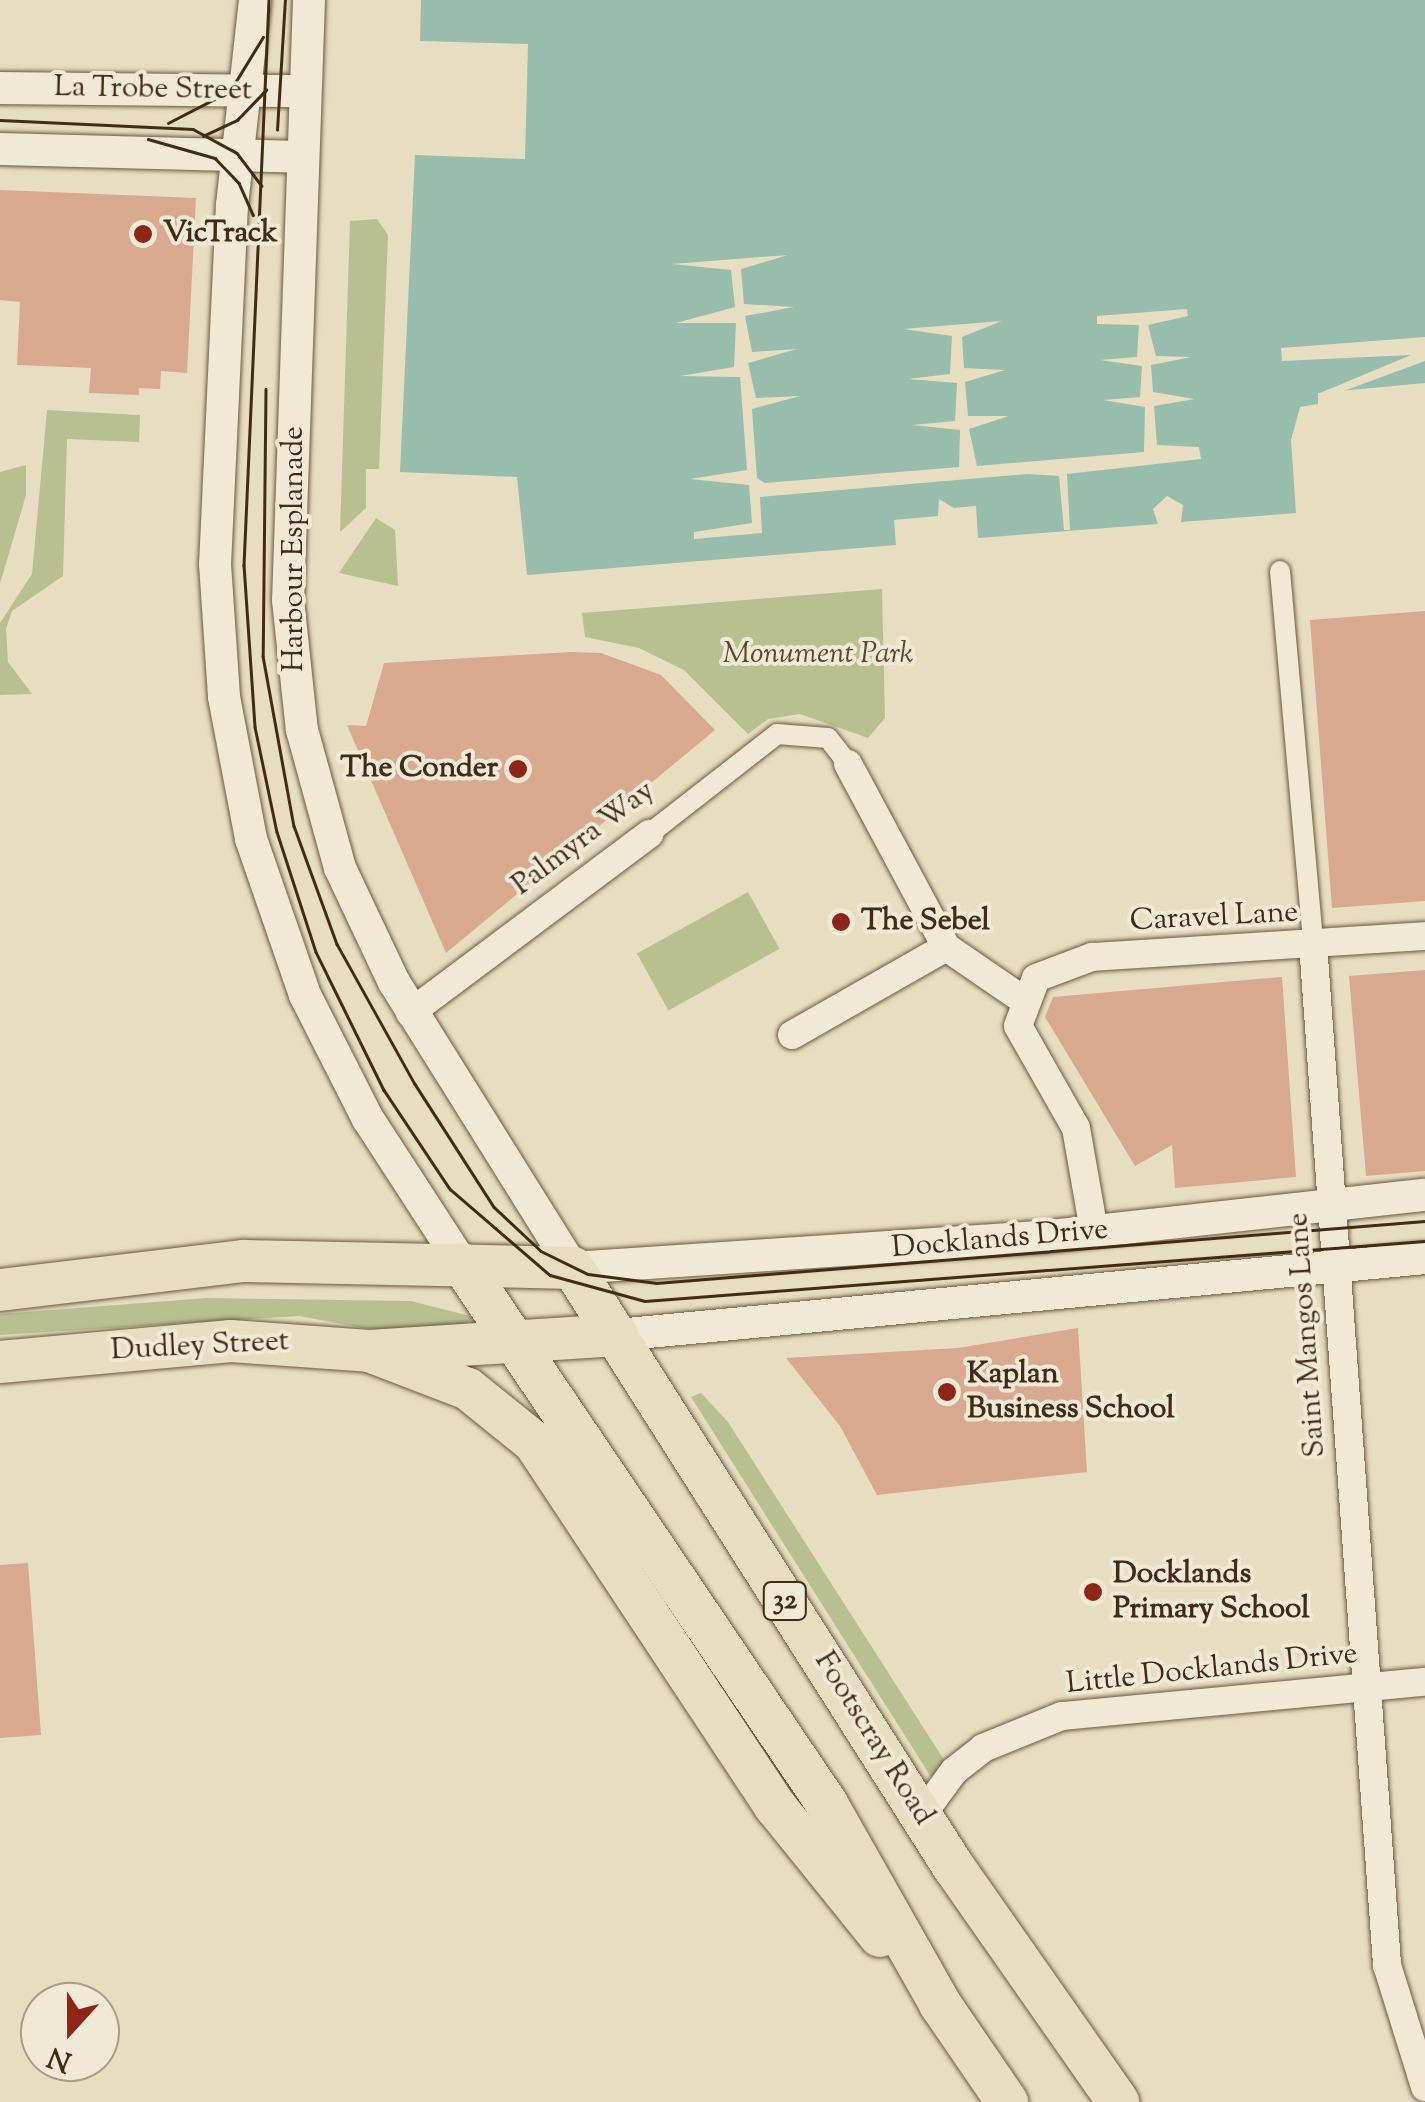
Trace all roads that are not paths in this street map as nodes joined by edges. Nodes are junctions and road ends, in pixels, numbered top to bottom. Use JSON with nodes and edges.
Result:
{"nodes":[{"id":1,"x":255,"y":0,"type":"edge"},
{"id":2,"x":308,"y":0,"type":"edge"},
{"id":3,"x":0,"y":88,"type":"edge"},
{"id":4,"x":247,"y":91,"type":"junction"},
{"id":5,"x":305,"y":92,"type":"junction"},
{"id":6,"x":0,"y":150,"type":"edge"},
{"id":7,"x":237,"y":155,"type":"junction"},
{"id":8,"x":301,"y":157,"type":"junction"},
{"id":9,"x":1280,"y":572,"type":"dead end"},
{"id":10,"x":848,"y":764,"type":"joint"},
{"id":11,"x":650,"y":834,"type":"joint"},
{"id":12,"x":1425,"y":936,"type":"edge"},
{"id":13,"x":1313,"y":944,"type":"junction"},
{"id":14,"x":946,"y":947,"type":"junction"},
{"id":15,"x":1022,"y":999,"type":"junction"},
{"id":16,"x":410,"y":1014,"type":"junction"},
{"id":17,"x":792,"y":1035,"type":"dead end"},
{"id":18,"x":1425,"y":1194,"type":"edge"},
{"id":19,"x":1332,"y":1208,"type":"junction"},
{"id":20,"x":1094,"y":1231,"type":"junction"},
{"id":21,"x":1425,"y":1258,"type":"edge"},
{"id":22,"x":462,"y":1264,"type":"junction"},
{"id":23,"x":573,"y":1268,"type":"junction"},
{"id":24,"x":1337,"y":1269,"type":"junction"},
{"id":25,"x":0,"y":1290,"type":"edge"},
{"id":26,"x":618,"y":1335,"type":"junction"},
{"id":27,"x":519,"y":1341,"type":"junction"},
{"id":28,"x":369,"y":1351,"type":"junction"},
{"id":29,"x":0,"y":1362,"type":"edge"},
{"id":30,"x":1425,"y":1682,"type":"edge"},
{"id":31,"x":1372,"y":1686,"type":"junction"},
{"id":32,"x":921,"y":1816,"type":"junction"},
{"id":33,"x":940,"y":2004,"type":"junction"},
{"id":34,"x":1425,"y":2088,"type":"edge"},
{"id":35,"x":1007,"y":2102,"type":"edge"},
{"id":36,"x":1118,"y":2102,"type":"edge"}],
"edges":[{"from":1,"to":4,"type":"street"},
{"from":2,"to":5,"type":"street","name":"Harbour Esplanade"},
{"from":3,"to":4,"type":"street","name":"La Trobe Street"},
{"from":4,"to":5,"type":"street","name":"La Trobe Street"},
{"from":4,"to":7,"type":"street"},
{"from":5,"to":8,"type":"street","name":"Harbour Esplanade"},
{"from":6,"to":7,"type":"street","name":"La Trobe Street"},
{"from":7,"to":8,"type":"street","name":"La Trobe Street"},
{"from":7,"to":22,"type":"street"},
{"from":8,"to":16,"type":"street","name":"Harbour Esplanade"},
{"from":9,"to":13,"type":"street","name":"Saint Mangos Lane"},
{"from":10,"to":11,"type":"street","name":"Palmyra Way"},
{"from":10,"to":14,"type":"street"},
{"from":11,"to":16,"type":"street","name":"Palmyra Way"},
{"from":12,"to":13,"type":"street","name":"Caravel Lane"},
{"from":13,"to":15,"type":"street","name":"Caravel Lane"},
{"from":13,"to":19,"type":"street","name":"Saint Mangos Lane"},
{"from":14,"to":15,"type":"street"},
{"from":14,"to":17,"type":"street"},
{"from":15,"to":20,"type":"street"},
{"from":16,"to":23,"type":"street","name":"Harbour Esplanade"},
{"from":18,"to":19,"type":"street","name":"Docklands Drive"},
{"from":19,"to":20,"type":"street","name":"Docklands Drive"},
{"from":19,"to":24,"type":"street","name":"Saint Mangos Lane"},
{"from":20,"to":23,"type":"street","name":"Docklands Drive"},
{"from":21,"to":24,"type":"street","name":"Docklands Drive"},
{"from":22,"to":23,"type":"main road"},
{"from":22,"to":25,"type":"main road"},
{"from":22,"to":27,"type":"main road"},
{"from":23,"to":26,"type":"main road","name":"Footscray Road","number":"32"},
{"from":24,"to":26,"type":"street","name":"Docklands Drive"},
{"from":24,"to":31,"type":"street","name":"Saint Mangos Lane"},
{"from":26,"to":27,"type":"main road","name":"Dudley Street"},
{"from":26,"to":32,"type":"main road","name":"Footscray Road","number":"32"},
{"from":27,"to":28,"type":"main road","name":"Dudley Street"},
{"from":27,"to":33,"type":"main road"},
{"from":28,"to":29,"type":"main road","name":"Dudley Street"},
{"from":28,"to":33,"type":"main road"},
{"from":30,"to":31,"type":"street","name":"Little Docklands Drive"},
{"from":31,"to":32,"type":"street","name":"Little Docklands Drive"},
{"from":31,"to":34,"type":"street","name":"Saint Mangos Lane"},
{"from":32,"to":36,"type":"main road","name":"Footscray Road","number":"32"},
{"from":33,"to":35,"type":"main road"}]}
